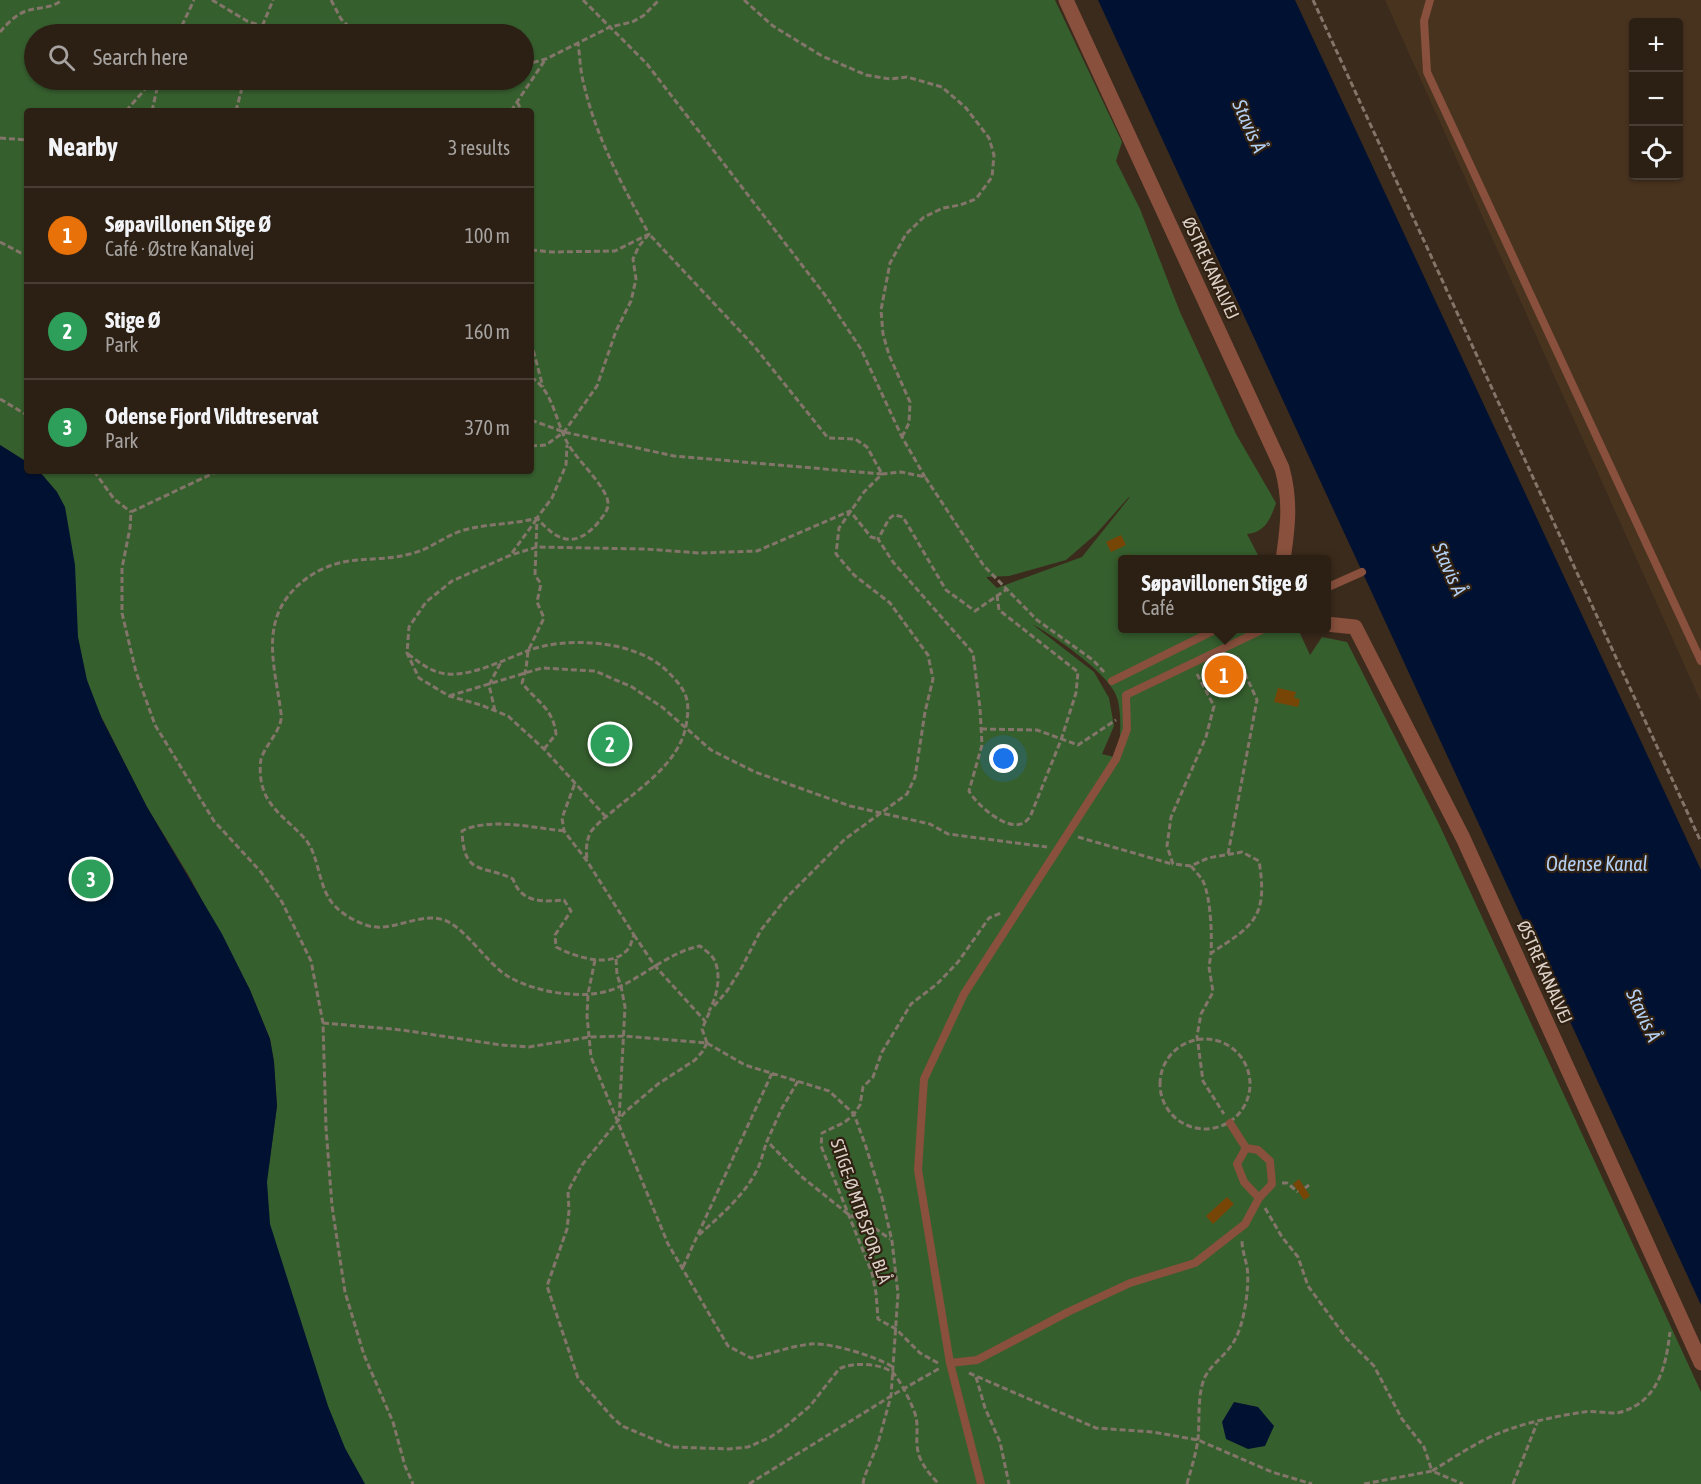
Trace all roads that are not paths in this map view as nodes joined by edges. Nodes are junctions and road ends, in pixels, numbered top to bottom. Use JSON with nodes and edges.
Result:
{"nodes":[{"id":1,"x":1066,"y":0,"type":"edge"},
{"id":2,"x":1430,"y":0,"type":"edge"},
{"id":3,"x":1284,"y":555,"type":"edge"},
{"id":4,"x":1362,"y":572,"type":"dead end"},
{"id":5,"x":1331,"y":586,"type":"edge"},
{"id":6,"x":1331,"y":625,"type":"edge"},
{"id":7,"x":1209,"y":633,"type":"edge"},
{"id":8,"x":1255,"y":633,"type":"edge"},
{"id":9,"x":1701,"y":661,"type":"edge"},
{"id":10,"x":1112,"y":681,"type":"road end"},
{"id":11,"x":1230,"y":1123,"type":"road end"},
{"id":12,"x":1246,"y":1148,"type":"junction"},
{"id":13,"x":1259,"y":1198,"type":"junction"},
{"id":14,"x":950,"y":1363,"type":"junction"},
{"id":15,"x":1701,"y":1363,"type":"edge"},
{"id":16,"x":981,"y":1484,"type":"edge"}],
"edges":[{"from":1,"to":3,"type":"street","name":"ØSTRE KANALVEJ"},
{"from":2,"to":9,"type":"lane"},
{"from":4,"to":5,"type":"lane"},
{"from":6,"to":15,"type":"street","name":"ØSTRE KANALVEJ"},
{"from":7,"to":10,"type":"lane"},
{"from":8,"to":14,"type":"lane"},
{"from":11,"to":12,"type":"lane"},
{"from":12,"to":13,"type":"lane"},
{"from":12,"to":13,"type":"lane"},
{"from":13,"to":14,"type":"lane"},
{"from":14,"to":16,"type":"lane"}]}
